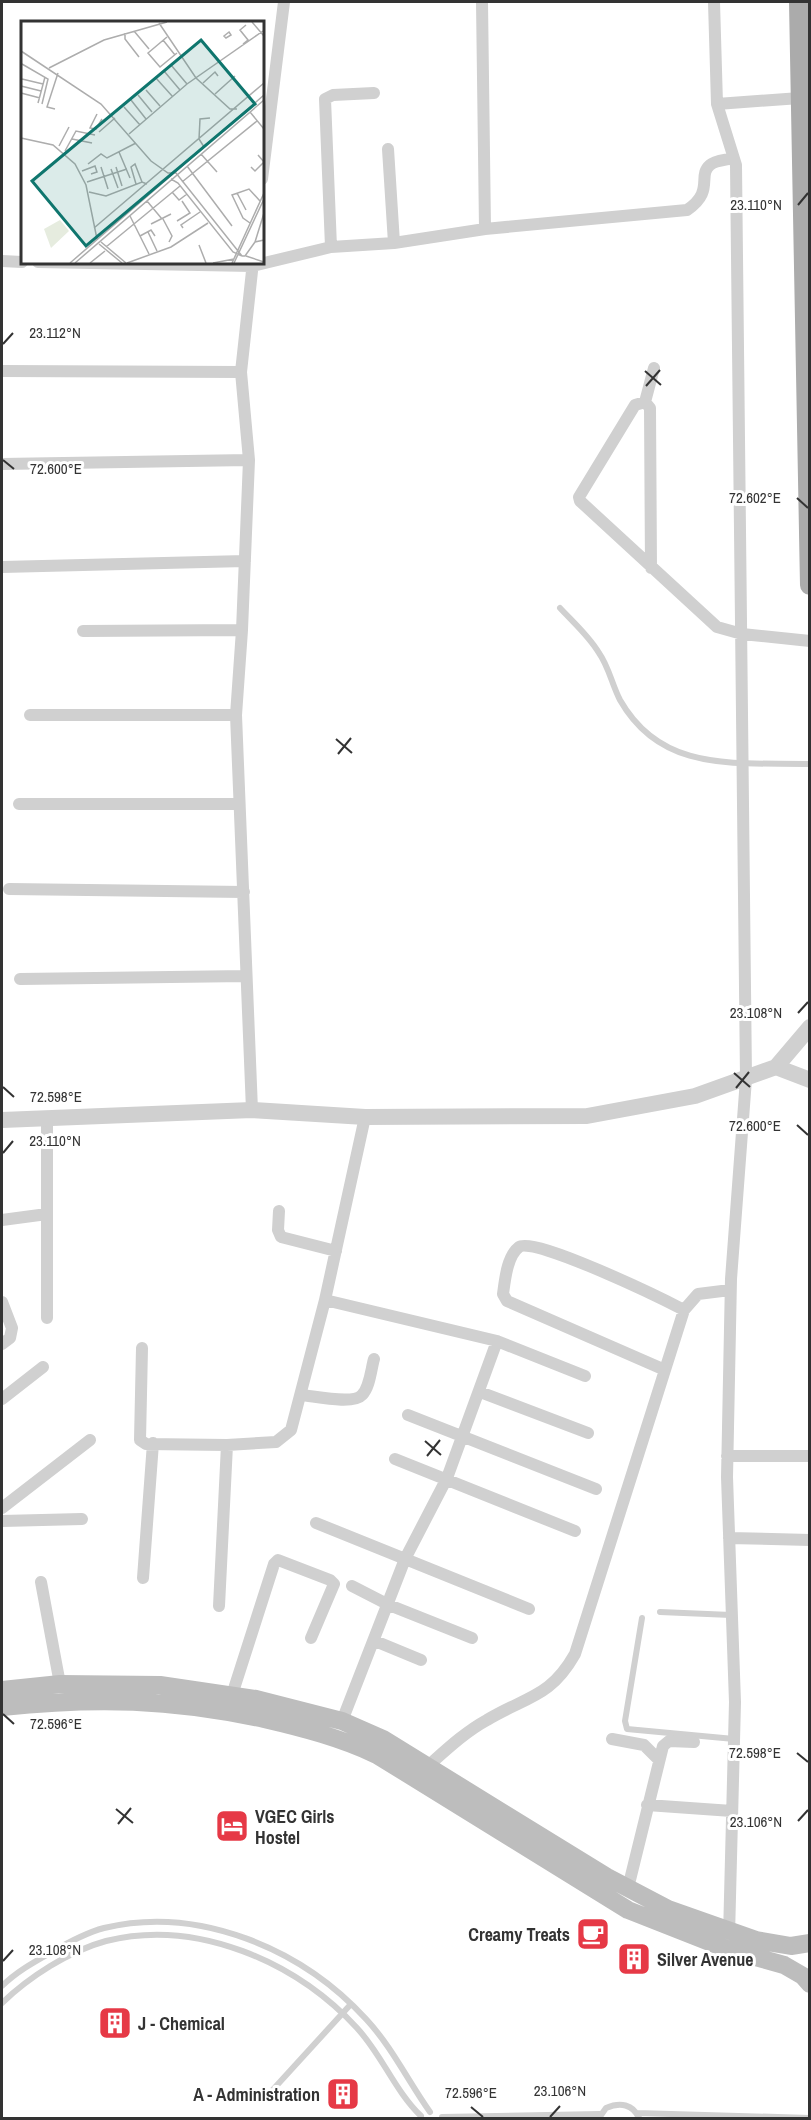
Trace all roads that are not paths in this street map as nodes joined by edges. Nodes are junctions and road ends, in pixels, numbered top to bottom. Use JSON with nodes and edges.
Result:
{"nodes":[{"id":1,"x":284,"y":2,"type":"edge"},
{"id":2,"x":482,"y":2,"type":"edge"},
{"id":3,"x":714,"y":2,"type":"edge"},
{"id":4,"x":799,"y":2,"type":"edge"},
{"id":5,"x":374,"y":93,"type":"dead end"},
{"id":6,"x":800,"y":98,"type":"junction"},
{"id":7,"x":717,"y":104,"type":"junction"},
{"id":8,"x":388,"y":149,"type":"dead end"},
{"id":9,"x":733,"y":158,"type":"junction"},
{"id":10,"x":264,"y":163,"type":"edge"},
{"id":11,"x":485,"y":229,"type":"junction"},
{"id":12,"x":394,"y":243,"type":"junction"},
{"id":13,"x":331,"y":247,"type":"junction"},
{"id":14,"x":2,"y":261,"type":"edge"},
{"id":15,"x":264,"y":261,"type":"edge"},
{"id":16,"x":21,"y":262,"type":"edge"},
{"id":17,"x":252,"y":264,"type":"edge"},
{"id":18,"x":654,"y":368,"type":"dead end"},
{"id":19,"x":2,"y":371,"type":"edge"},
{"id":20,"x":241,"y":372,"type":"junction"},
{"id":21,"x":645,"y":402,"type":"junction"},
{"id":22,"x":249,"y":460,"type":"junction"},
{"id":23,"x":2,"y":465,"type":"edge"},
{"id":24,"x":245,"y":561,"type":"junction"},
{"id":25,"x":2,"y":567,"type":"edge"},
{"id":26,"x":651,"y":568,"type":"junction"},
{"id":27,"x":810,"y":585,"type":"edge"},
{"id":28,"x":560,"y":608,"type":"dead end"},
{"id":29,"x":242,"y":630,"type":"junction"},
{"id":30,"x":84,"y":631,"type":"dead end"},
{"id":31,"x":742,"y":634,"type":"junction"},
{"id":32,"x":810,"y":641,"type":"edge"},
{"id":33,"x":30,"y":715,"type":"dead end"},
{"id":34,"x":236,"y":715,"type":"junction"},
{"id":35,"x":742,"y":762,"type":"junction"},
{"id":36,"x":810,"y":764,"type":"edge"},
{"id":37,"x":19,"y":804,"type":"dead end"},
{"id":38,"x":239,"y":804,"type":"junction"},
{"id":39,"x":9,"y":889,"type":"dead end"},
{"id":40,"x":244,"y":892,"type":"junction"},
{"id":41,"x":246,"y":976,"type":"junction"},
{"id":42,"x":20,"y":979,"type":"dead end"},
{"id":43,"x":810,"y":1027,"type":"edge"},
{"id":44,"x":776,"y":1067,"type":"junction"},
{"id":45,"x":746,"y":1079,"type":"junction"},
{"id":46,"x":810,"y":1080,"type":"edge"},
{"id":47,"x":252,"y":1110,"type":"junction"},
{"id":48,"x":365,"y":1117,"type":"junction"},
{"id":49,"x":47,"y":1118,"type":"junction"},
{"id":50,"x":2,"y":1120,"type":"edge"},
{"id":51,"x":279,"y":1211,"type":"dead end"},
{"id":52,"x":47,"y":1214,"type":"junction"},
{"id":53,"x":2,"y":1220,"type":"edge"},
{"id":54,"x":336,"y":1251,"type":"junction"},
{"id":55,"x":730,"y":1290,"type":"junction"},
{"id":56,"x":325,"y":1299,"type":"junction"},
{"id":57,"x":2,"y":1302,"type":"edge"},
{"id":58,"x":684,"y":1310,"type":"junction"},
{"id":59,"x":47,"y":1318,"type":"dead end"},
{"id":60,"x":497,"y":1341,"type":"junction"},
{"id":61,"x":2,"y":1344,"type":"edge"},
{"id":62,"x":142,"y":1348,"type":"dead end"},
{"id":63,"x":374,"y":1359,"type":"dead end"},
{"id":64,"x":43,"y":1367,"type":"dead end"},
{"id":65,"x":665,"y":1370,"type":"junction"},
{"id":66,"x":585,"y":1376,"type":"dead end"},
{"id":67,"x":480,"y":1392,"type":"junction"},
{"id":68,"x":301,"y":1395,"type":"junction"},
{"id":69,"x":2,"y":1400,"type":"edge"},
{"id":70,"x":408,"y":1414,"type":"dead end"},
{"id":71,"x":588,"y":1433,"type":"dead end"},
{"id":72,"x":464,"y":1434,"type":"junction"},
{"id":73,"x":90,"y":1440,"type":"dead end"},
{"id":74,"x":153,"y":1443,"type":"junction"},
{"id":75,"x":228,"y":1445,"type":"junction"},
{"id":76,"x":727,"y":1456,"type":"junction"},
{"id":77,"x":810,"y":1456,"type":"edge"},
{"id":78,"x":395,"y":1459,"type":"dead end"},
{"id":79,"x":447,"y":1478,"type":"junction"},
{"id":80,"x":596,"y":1489,"type":"dead end"},
{"id":81,"x":2,"y":1508,"type":"edge"},
{"id":82,"x":82,"y":1519,"type":"dead end"},
{"id":83,"x":2,"y":1521,"type":"edge"},
{"id":84,"x":316,"y":1523,"type":"dead end"},
{"id":85,"x":576,"y":1531,"type":"dead end"},
{"id":86,"x":729,"y":1538,"type":"junction"},
{"id":87,"x":810,"y":1540,"type":"edge"},
{"id":88,"x":405,"y":1560,"type":"junction"},
{"id":89,"x":143,"y":1578,"type":"dead end"},
{"id":90,"x":41,"y":1581,"type":"dead end"},
{"id":91,"x":352,"y":1586,"type":"dead end"},
{"id":92,"x":389,"y":1605,"type":"junction"},
{"id":93,"x":219,"y":1606,"type":"dead end"},
{"id":94,"x":529,"y":1609,"type":"dead end"},
{"id":95,"x":660,"y":1612,"type":"dead end"},
{"id":96,"x":731,"y":1615,"type":"junction"},
{"id":97,"x":642,"y":1618,"type":"dead end"},
{"id":98,"x":311,"y":1638,"type":"dead end"},
{"id":99,"x":472,"y":1638,"type":"dead end"},
{"id":100,"x":375,"y":1641,"type":"junction"},
{"id":101,"x":421,"y":1660,"type":"dead end"},
{"id":102,"x":60,"y":1684,"type":"junction"},
{"id":103,"x":2,"y":1690,"type":"edge"},
{"id":104,"x":181,"y":1695,"type":"junction"},
{"id":105,"x":232,"y":1695,"type":"junction"},
{"id":106,"x":2,"y":1707,"type":"edge"},
{"id":107,"x":342,"y":1721,"type":"junction"},
{"id":108,"x":363,"y":1738,"type":"junction"},
{"id":109,"x":612,"y":1739,"type":"dead end"},
{"id":110,"x":734,"y":1739,"type":"junction"},
{"id":111,"x":694,"y":1742,"type":"dead end"},
{"id":112,"x":658,"y":1759,"type":"junction"},
{"id":113,"x":428,"y":1766,"type":"junction"},
{"id":114,"x":647,"y":1805,"type":"junction"},
{"id":115,"x":732,"y":1811,"type":"junction"},
{"id":116,"x":628,"y":1888,"type":"junction"},
{"id":117,"x":201,"y":1928,"type":"junction"},
{"id":118,"x":728,"y":1940,"type":"junction"},
{"id":119,"x":199,"y":1941,"type":"junction"},
{"id":120,"x":810,"y":1943,"type":"edge"},
{"id":121,"x":810,"y":1984,"type":"edge"},
{"id":122,"x":2,"y":1986,"type":"edge"},
{"id":123,"x":2,"y":2003,"type":"edge"},
{"id":124,"x":351,"y":2004,"type":"junction"},
{"id":125,"x":342,"y":2014,"type":"junction"},
{"id":126,"x":268,"y":2095,"type":"dead end"},
{"id":127,"x":430,"y":2112,"type":"junction"},
{"id":128,"x":600,"y":2116,"type":"edge"},
{"id":129,"x":638,"y":2116,"type":"edge"},
{"id":130,"x":420,"y":2117,"type":"edge"},
{"id":131,"x":443,"y":2118,"type":"edge"},
{"id":132,"x":810,"y":2118,"type":"edge"}],
"edges":[{"from":1,"to":10,"type":"street"},
{"from":2,"to":11,"type":"street"},
{"from":3,"to":7,"type":"street"},
{"from":4,"to":6,"type":"main road"},
{"from":5,"to":13,"type":"street"},
{"from":6,"to":7,"type":"street"},
{"from":6,"to":27,"type":"main road"},
{"from":7,"to":9,"type":"street"},
{"from":8,"to":12,"type":"street"},
{"from":9,"to":11,"type":"street"},
{"from":9,"to":31,"type":"street"},
{"from":11,"to":12,"type":"street"},
{"from":12,"to":13,"type":"street"},
{"from":13,"to":15,"type":"street"},
{"from":14,"to":16,"type":"street"},
{"from":17,"to":20,"type":"street"},
{"from":18,"to":21,"type":"street"},
{"from":19,"to":20,"type":"street"},
{"from":20,"to":22,"type":"street"},
{"from":21,"to":26,"type":"street"},
{"from":21,"to":26,"type":"street"},
{"from":22,"to":23,"type":"street"},
{"from":22,"to":24,"type":"street"},
{"from":24,"to":25,"type":"street"},
{"from":24,"to":29,"type":"street"},
{"from":26,"to":31,"type":"street"},
{"from":28,"to":35,"type":"lane"},
{"from":29,"to":30,"type":"street"},
{"from":29,"to":34,"type":"street"},
{"from":31,"to":32,"type":"street"},
{"from":31,"to":35,"type":"street"},
{"from":33,"to":34,"type":"street"},
{"from":34,"to":38,"type":"street"},
{"from":35,"to":36,"type":"lane"},
{"from":35,"to":45,"type":"street"},
{"from":37,"to":38,"type":"street"},
{"from":38,"to":40,"type":"street"},
{"from":39,"to":40,"type":"street"},
{"from":40,"to":41,"type":"street"},
{"from":41,"to":42,"type":"street"},
{"from":41,"to":47,"type":"street"},
{"from":43,"to":44,"type":"street"},
{"from":44,"to":45,"type":"street"},
{"from":44,"to":46,"type":"street"},
{"from":45,"to":48,"type":"street"},
{"from":45,"to":55,"type":"street"},
{"from":47,"to":48,"type":"street"},
{"from":47,"to":49,"type":"street"},
{"from":48,"to":54,"type":"street"},
{"from":49,"to":50,"type":"street"},
{"from":49,"to":52,"type":"street"},
{"from":51,"to":54,"type":"street"},
{"from":52,"to":53,"type":"street"},
{"from":52,"to":59,"type":"street"},
{"from":54,"to":56,"type":"street"},
{"from":55,"to":58,"type":"street"},
{"from":55,"to":76,"type":"street"},
{"from":56,"to":60,"type":"street"},
{"from":56,"to":68,"type":"street"},
{"from":57,"to":61,"type":"street"},
{"from":58,"to":65,"type":"street"},
{"from":58,"to":65,"type":"street"},
{"from":60,"to":66,"type":"street"},
{"from":60,"to":67,"type":"street"},
{"from":62,"to":74,"type":"street"},
{"from":63,"to":68,"type":"street"},
{"from":64,"to":69,"type":"street"},
{"from":65,"to":113,"type":"street"},
{"from":67,"to":71,"type":"street"},
{"from":67,"to":72,"type":"street"},
{"from":68,"to":75,"type":"street"},
{"from":70,"to":72,"type":"street"},
{"from":72,"to":79,"type":"street"},
{"from":72,"to":80,"type":"street"},
{"from":73,"to":81,"type":"street"},
{"from":74,"to":75,"type":"street"},
{"from":74,"to":89,"type":"street"},
{"from":75,"to":93,"type":"street"},
{"from":76,"to":77,"type":"street"},
{"from":76,"to":86,"type":"street"},
{"from":78,"to":79,"type":"street"},
{"from":79,"to":85,"type":"street"},
{"from":79,"to":88,"type":"street"},
{"from":82,"to":83,"type":"street"},
{"from":84,"to":88,"type":"street"},
{"from":86,"to":87,"type":"street"},
{"from":86,"to":96,"type":"street"},
{"from":88,"to":92,"type":"street"},
{"from":88,"to":94,"type":"street"},
{"from":90,"to":102,"type":"street"},
{"from":91,"to":92,"type":"street"},
{"from":92,"to":99,"type":"street"},
{"from":92,"to":100,"type":"street"},
{"from":95,"to":96,"type":"lane"},
{"from":96,"to":110,"type":"street"},
{"from":97,"to":110,"type":"lane"},
{"from":98,"to":105,"type":"street"},
{"from":100,"to":101,"type":"street"},
{"from":100,"to":107,"type":"street"},
{"from":102,"to":103,"type":"main road"},
{"from":102,"to":104,"type":"main road"},
{"from":104,"to":105,"type":"main road"},
{"from":104,"to":106,"type":"main road"},
{"from":104,"to":108,"type":"main road"},
{"from":105,"to":107,"type":"main road"},
{"from":107,"to":108,"type":"main road"},
{"from":108,"to":113,"type":"main road"},
{"from":108,"to":118,"type":"main road"},
{"from":109,"to":112,"type":"street"},
{"from":110,"to":115,"type":"street"},
{"from":111,"to":112,"type":"street"},
{"from":112,"to":114,"type":"street"},
{"from":113,"to":116,"type":"main road"},
{"from":114,"to":115,"type":"street"},
{"from":114,"to":116,"type":"street"},
{"from":115,"to":118,"type":"street"},
{"from":116,"to":118,"type":"main road"},
{"from":117,"to":119,"type":"lane"},
{"from":117,"to":122,"type":"lane"},
{"from":117,"to":124,"type":"lane"},
{"from":118,"to":120,"type":"main road"},
{"from":118,"to":121,"type":"main road"},
{"from":119,"to":123,"type":"lane"},
{"from":119,"to":125,"type":"lane"},
{"from":124,"to":125,"type":"lane"},
{"from":124,"to":127,"type":"lane"},
{"from":125,"to":126,"type":"lane"},
{"from":125,"to":130,"type":"lane"},
{"from":127,"to":130,"type":"lane"},
{"from":127,"to":131,"type":"lane"},
{"from":128,"to":129,"type":"lane"},
{"from":128,"to":131,"type":"lane"},
{"from":129,"to":132,"type":"lane"}]}
